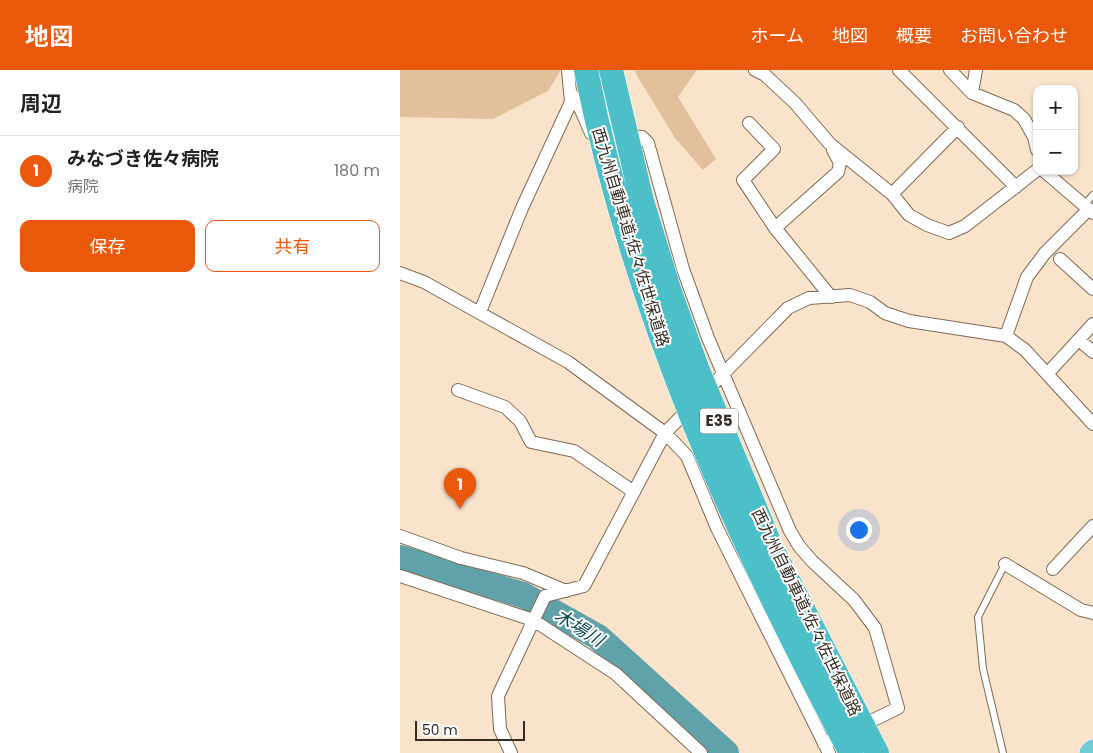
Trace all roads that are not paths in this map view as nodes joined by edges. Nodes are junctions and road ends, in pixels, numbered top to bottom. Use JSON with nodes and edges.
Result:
{"nodes":[{"id":1,"x":568,"y":70,"type":"edge"},
{"id":2,"x":586,"y":70,"type":"edge"},
{"id":3,"x":611,"y":70,"type":"edge"},
{"id":4,"x":755,"y":70,"type":"edge"},
{"id":5,"x":899,"y":70,"type":"edge"},
{"id":6,"x":950,"y":70,"type":"edge"},
{"id":7,"x":976,"y":70,"type":"edge"},
{"id":8,"x":570,"y":91,"type":"junction"},
{"id":9,"x":972,"y":93,"type":"junction"},
{"id":10,"x":748,"y":123,"type":"dead end"},
{"id":11,"x":958,"y":127,"type":"junction"},
{"id":12,"x":1033,"y":135,"type":"edge"},
{"id":13,"x":830,"y":144,"type":"junction"},
{"id":14,"x":1033,"y":173,"type":"edge"},
{"id":15,"x":1049,"y":175,"type":"edge"},
{"id":16,"x":1016,"y":187,"type":"junction"},
{"id":17,"x":892,"y":194,"type":"junction"},
{"id":18,"x":1090,"y":205,"type":"edge"},
{"id":19,"x":775,"y":228,"type":"junction"},
{"id":20,"x":1060,"y":259,"type":"dead end"},
{"id":21,"x":400,"y":273,"type":"edge"},
{"id":22,"x":1093,"y":289,"type":"edge"},
{"id":23,"x":831,"y":297,"type":"junction"},
{"id":24,"x":480,"y":312,"type":"junction"},
{"id":25,"x":1093,"y":324,"type":"edge"},
{"id":26,"x":1006,"y":336,"type":"junction"},
{"id":27,"x":1079,"y":340,"type":"junction"},
{"id":28,"x":1093,"y":352,"type":"edge"},
{"id":29,"x":724,"y":374,"type":"junction"},
{"id":30,"x":1047,"y":374,"type":"junction"},
{"id":31,"x":458,"y":390,"type":"dead end"},
{"id":32,"x":1093,"y":424,"type":"edge"},
{"id":33,"x":664,"y":433,"type":"junction"},
{"id":34,"x":634,"y":492,"type":"junction"},
{"id":35,"x":1093,"y":526,"type":"edge"},
{"id":36,"x":400,"y":536,"type":"edge"},
{"id":37,"x":1005,"y":564,"type":"joint"},
{"id":38,"x":1053,"y":570,"type":"dead end"},
{"id":39,"x":400,"y":576,"type":"edge"},
{"id":40,"x":566,"y":591,"type":"junction"},
{"id":41,"x":1093,"y":613,"type":"edge"},
{"id":42,"x":534,"y":618,"type":"junction"},
{"id":43,"x":827,"y":748,"type":"edge"},
{"id":44,"x":511,"y":753,"type":"edge"},
{"id":45,"x":701,"y":753,"type":"edge"},
{"id":46,"x":851,"y":753,"type":"edge"},
{"id":47,"x":877,"y":753,"type":"edge"},
{"id":48,"x":1003,"y":753,"type":"edge"}],
"edges":[{"from":1,"to":8,"type":"street"},
{"from":2,"to":46,"type":"highway","name":"西九州自動車道;佐々佐世保道路","number":"E35","bridge":true},
{"from":3,"to":47,"type":"highway","name":"西九州自動車道;佐々佐世保道路","number":"E35","bridge":true},
{"from":4,"to":13,"type":"street"},
{"from":5,"to":11,"type":"street"},
{"from":6,"to":9,"type":"street"},
{"from":7,"to":9,"type":"street"},
{"from":8,"to":24,"type":"street"},
{"from":8,"to":29,"type":"street"},
{"from":9,"to":12,"type":"street"},
{"from":10,"to":19,"type":"street"},
{"from":11,"to":16,"type":"street"},
{"from":11,"to":17,"type":"street"},
{"from":13,"to":17,"type":"street"},
{"from":13,"to":19,"type":"street"},
{"from":14,"to":16,"type":"street"},
{"from":15,"to":18,"type":"street"},
{"from":16,"to":17,"type":"street"},
{"from":18,"to":26,"type":"street"},
{"from":19,"to":23,"type":"street"},
{"from":20,"to":22,"type":"street"},
{"from":21,"to":24,"type":"street"},
{"from":23,"to":26,"type":"street"},
{"from":23,"to":29,"type":"street"},
{"from":24,"to":33,"type":"street"},
{"from":25,"to":27,"type":"street"},
{"from":26,"to":30,"type":"street"},
{"from":27,"to":28,"type":"street"},
{"from":27,"to":30,"type":"street"},
{"from":29,"to":33,"type":"street"},
{"from":29,"to":43,"type":"street"},
{"from":30,"to":32,"type":"street"},
{"from":31,"to":34,"type":"street"},
{"from":33,"to":34,"type":"street"},
{"from":33,"to":43,"type":"street"},
{"from":34,"to":40,"type":"street"},
{"from":35,"to":38,"type":"street"},
{"from":36,"to":40,"type":"street"},
{"from":37,"to":41,"type":"street"},
{"from":37,"to":48,"type":"lane"},
{"from":39,"to":42,"type":"street"},
{"from":40,"to":42,"type":"street"},
{"from":42,"to":44,"type":"street"},
{"from":42,"to":45,"type":"street"}]}
